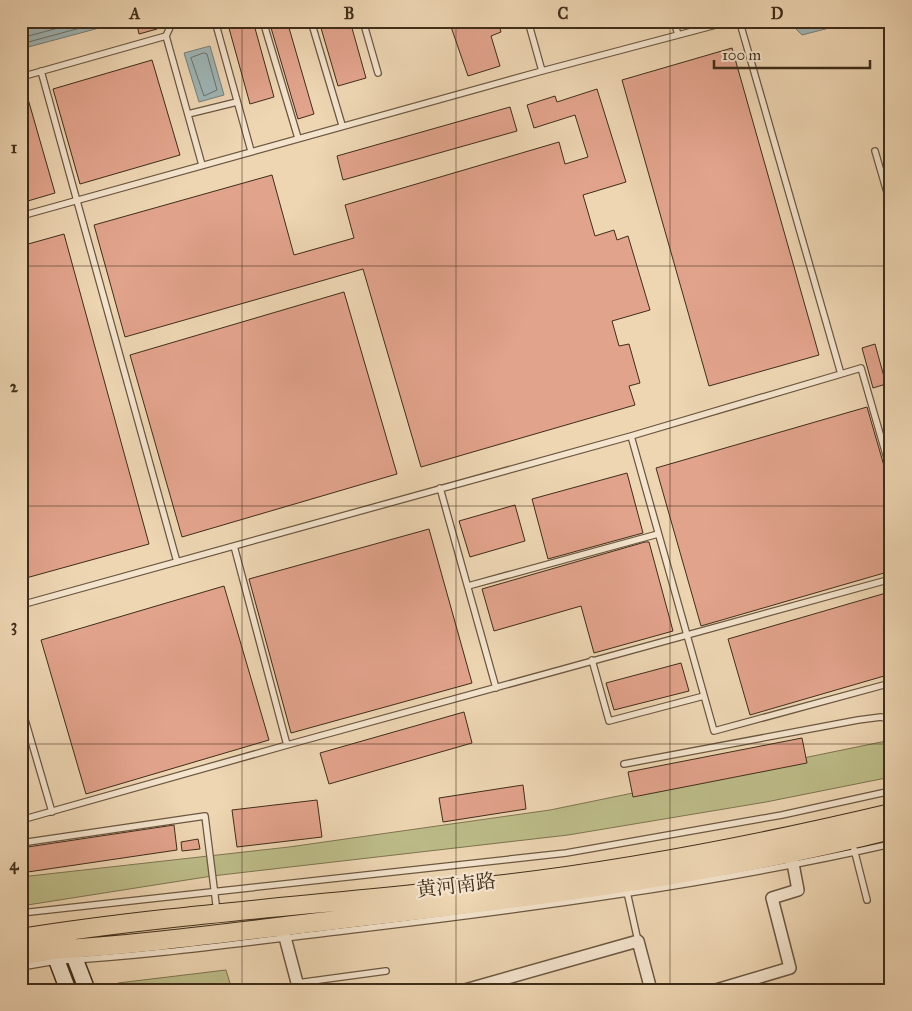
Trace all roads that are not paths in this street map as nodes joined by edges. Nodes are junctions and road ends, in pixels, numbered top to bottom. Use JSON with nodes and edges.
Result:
{"nodes":[{"id":1,"x":182,"y":21,"type":"edge"},
{"id":2,"x":215,"y":21,"type":"edge"},
{"id":3,"x":263,"y":21,"type":"edge"},
{"id":4,"x":311,"y":21,"type":"edge"},
{"id":5,"x":363,"y":21,"type":"edge"},
{"id":6,"x":528,"y":21,"type":"edge"},
{"id":7,"x":674,"y":21,"type":"edge"},
{"id":8,"x":731,"y":21,"type":"edge"},
{"id":9,"x":737,"y":21,"type":"edge"},
{"id":10,"x":678,"y":35,"type":"junction"},
{"id":11,"x":166,"y":36,"type":"junction"},
{"id":12,"x":41,"y":71,"type":"junction"},
{"id":13,"x":542,"y":71,"type":"junction"},
{"id":14,"x":378,"y":73,"type":"dead end"},
{"id":15,"x":21,"y":76,"type":"edge"},
{"id":16,"x":237,"y":102,"type":"junction"},
{"id":17,"x":188,"y":114,"type":"junction"},
{"id":18,"x":342,"y":125,"type":"junction"},
{"id":19,"x":298,"y":138,"type":"junction"},
{"id":20,"x":251,"y":151,"type":"junction"},
{"id":21,"x":874,"y":151,"type":"dead end"},
{"id":22,"x":202,"y":165,"type":"junction"},
{"id":23,"x":75,"y":200,"type":"junction"},
{"id":24,"x":891,"y":206,"type":"edge"},
{"id":25,"x":21,"y":216,"type":"edge"},
{"id":26,"x":841,"y":374,"type":"junction"},
{"id":27,"x":631,"y":436,"type":"junction"},
{"id":28,"x":891,"y":472,"type":"edge"},
{"id":29,"x":440,"y":488,"type":"junction"},
{"id":30,"x":658,"y":534,"type":"junction"},
{"id":31,"x":234,"y":546,"type":"junction"},
{"id":32,"x":177,"y":562,"type":"junction"},
{"id":33,"x":891,"y":579,"type":"edge"},
{"id":34,"x":468,"y":586,"type":"junction"},
{"id":35,"x":21,"y":606,"type":"edge"},
{"id":36,"x":686,"y":634,"type":"junction"},
{"id":37,"x":592,"y":660,"type":"junction"},
{"id":38,"x":891,"y":683,"type":"edge"},
{"id":39,"x":496,"y":688,"type":"junction"},
{"id":40,"x":704,"y":696,"type":"junction"},
{"id":41,"x":21,"y":706,"type":"edge"},
{"id":42,"x":891,"y":720,"type":"edge"},
{"id":43,"x":287,"y":745,"type":"junction"},
{"id":44,"x":624,"y":764,"type":"dead end"},
{"id":45,"x":891,"y":791,"type":"edge"},
{"id":46,"x":52,"y":812,"type":"junction"},
{"id":47,"x":891,"y":813,"type":"edge"},
{"id":48,"x":21,"y":820,"type":"edge"},
{"id":49,"x":891,"y":830,"type":"edge"},
{"id":50,"x":21,"y":843,"type":"edge"},
{"id":51,"x":891,"y":844,"type":"edge"},
{"id":52,"x":853,"y":846,"type":"junction"},
{"id":53,"x":792,"y":860,"type":"junction"},
{"id":54,"x":627,"y":889,"type":"junction"},
{"id":55,"x":215,"y":892,"type":"junction"},
{"id":56,"x":867,"y":900,"type":"dead end"},
{"id":57,"x":21,"y":913,"type":"edge"},
{"id":58,"x":218,"y":914,"type":"junction"},
{"id":59,"x":66,"y":932,"type":"junction"},
{"id":60,"x":284,"y":932,"type":"junction"},
{"id":61,"x":21,"y":938,"type":"edge"},
{"id":62,"x":638,"y":941,"type":"junction"},
{"id":63,"x":52,"y":948,"type":"junction"},
{"id":64,"x":73,"y":955,"type":"junction"},
{"id":65,"x":21,"y":956,"type":"edge"},
{"id":66,"x":21,"y":967,"type":"edge"},
{"id":67,"x":386,"y":971,"type":"dead end"},
{"id":68,"x":298,"y":987,"type":"edge"},
{"id":69,"x":68,"y":990,"type":"edge"},
{"id":70,"x":87,"y":990,"type":"edge"},
{"id":71,"x":465,"y":990,"type":"edge"},
{"id":72,"x":651,"y":990,"type":"edge"},
{"id":73,"x":716,"y":990,"type":"edge"}],
"edges":[{"from":1,"to":11,"type":"lane"},
{"from":2,"to":16,"type":"lane"},
{"from":3,"to":19,"type":"lane"},
{"from":4,"to":18,"type":"lane"},
{"from":5,"to":14,"type":"lane"},
{"from":6,"to":13,"type":"lane"},
{"from":7,"to":10,"type":"lane"},
{"from":8,"to":10,"type":"lane"},
{"from":9,"to":26,"type":"lane"},
{"from":10,"to":13,"type":"lane"},
{"from":11,"to":12,"type":"lane"},
{"from":11,"to":17,"type":"lane"},
{"from":12,"to":15,"type":"lane"},
{"from":12,"to":23,"type":"lane"},
{"from":13,"to":18,"type":"lane"},
{"from":16,"to":17,"type":"lane"},
{"from":16,"to":20,"type":"lane"},
{"from":17,"to":22,"type":"lane"},
{"from":18,"to":19,"type":"lane"},
{"from":19,"to":20,"type":"lane"},
{"from":20,"to":22,"type":"lane"},
{"from":21,"to":24,"type":"lane"},
{"from":22,"to":23,"type":"lane"},
{"from":23,"to":25,"type":"lane"},
{"from":23,"to":32,"type":"lane"},
{"from":26,"to":27,"type":"lane"},
{"from":26,"to":28,"type":"lane"},
{"from":27,"to":29,"type":"lane"},
{"from":27,"to":30,"type":"lane"},
{"from":29,"to":31,"type":"lane"},
{"from":29,"to":34,"type":"lane"},
{"from":30,"to":34,"type":"lane"},
{"from":30,"to":36,"type":"lane"},
{"from":31,"to":32,"type":"lane"},
{"from":31,"to":43,"type":"lane"},
{"from":32,"to":35,"type":"lane"},
{"from":33,"to":36,"type":"lane"},
{"from":34,"to":39,"type":"lane"},
{"from":36,"to":37,"type":"lane"},
{"from":36,"to":40,"type":"lane"},
{"from":37,"to":39,"type":"lane"},
{"from":37,"to":40,"type":"lane"},
{"from":38,"to":40,"type":"lane"},
{"from":39,"to":43,"type":"lane"},
{"from":41,"to":46,"type":"lane"},
{"from":42,"to":44,"type":"lane"},
{"from":43,"to":46,"type":"lane"},
{"from":45,"to":55,"type":"lane"},
{"from":46,"to":48,"type":"lane"},
{"from":47,"to":58,"type":"main road","name":"黄河南路"},
{"from":49,"to":52,"type":"main road","name":"黄河南路"},
{"from":50,"to":55,"type":"lane"},
{"from":51,"to":52,"type":"lane"},
{"from":52,"to":53,"type":"main road","name":"黄河南路"},
{"from":52,"to":56,"type":"lane"},
{"from":53,"to":54,"type":"main road","name":"黄河南路"},
{"from":53,"to":73,"type":"street"},
{"from":54,"to":60,"type":"main road","name":"黄河南路"},
{"from":54,"to":62,"type":"lane"},
{"from":55,"to":57,"type":"lane"},
{"from":55,"to":58,"type":"lane"},
{"from":58,"to":59,"type":"main road","name":"黄河南路"},
{"from":59,"to":63,"type":"main road","name":"黄河南路"},
{"from":59,"to":64,"type":"street"},
{"from":60,"to":64,"type":"main road","name":"黄河南路"},
{"from":60,"to":68,"type":"street"},
{"from":61,"to":63,"type":"main road","name":"黄河南路"},
{"from":62,"to":71,"type":"street"},
{"from":62,"to":72,"type":"street"},
{"from":63,"to":64,"type":"main road","name":"黄河南路"},
{"from":63,"to":65,"type":"main road","name":"黄河南路"},
{"from":63,"to":66,"type":"lane"},
{"from":63,"to":69,"type":"street"},
{"from":64,"to":70,"type":"street"},
{"from":67,"to":68,"type":"lane"}]}
